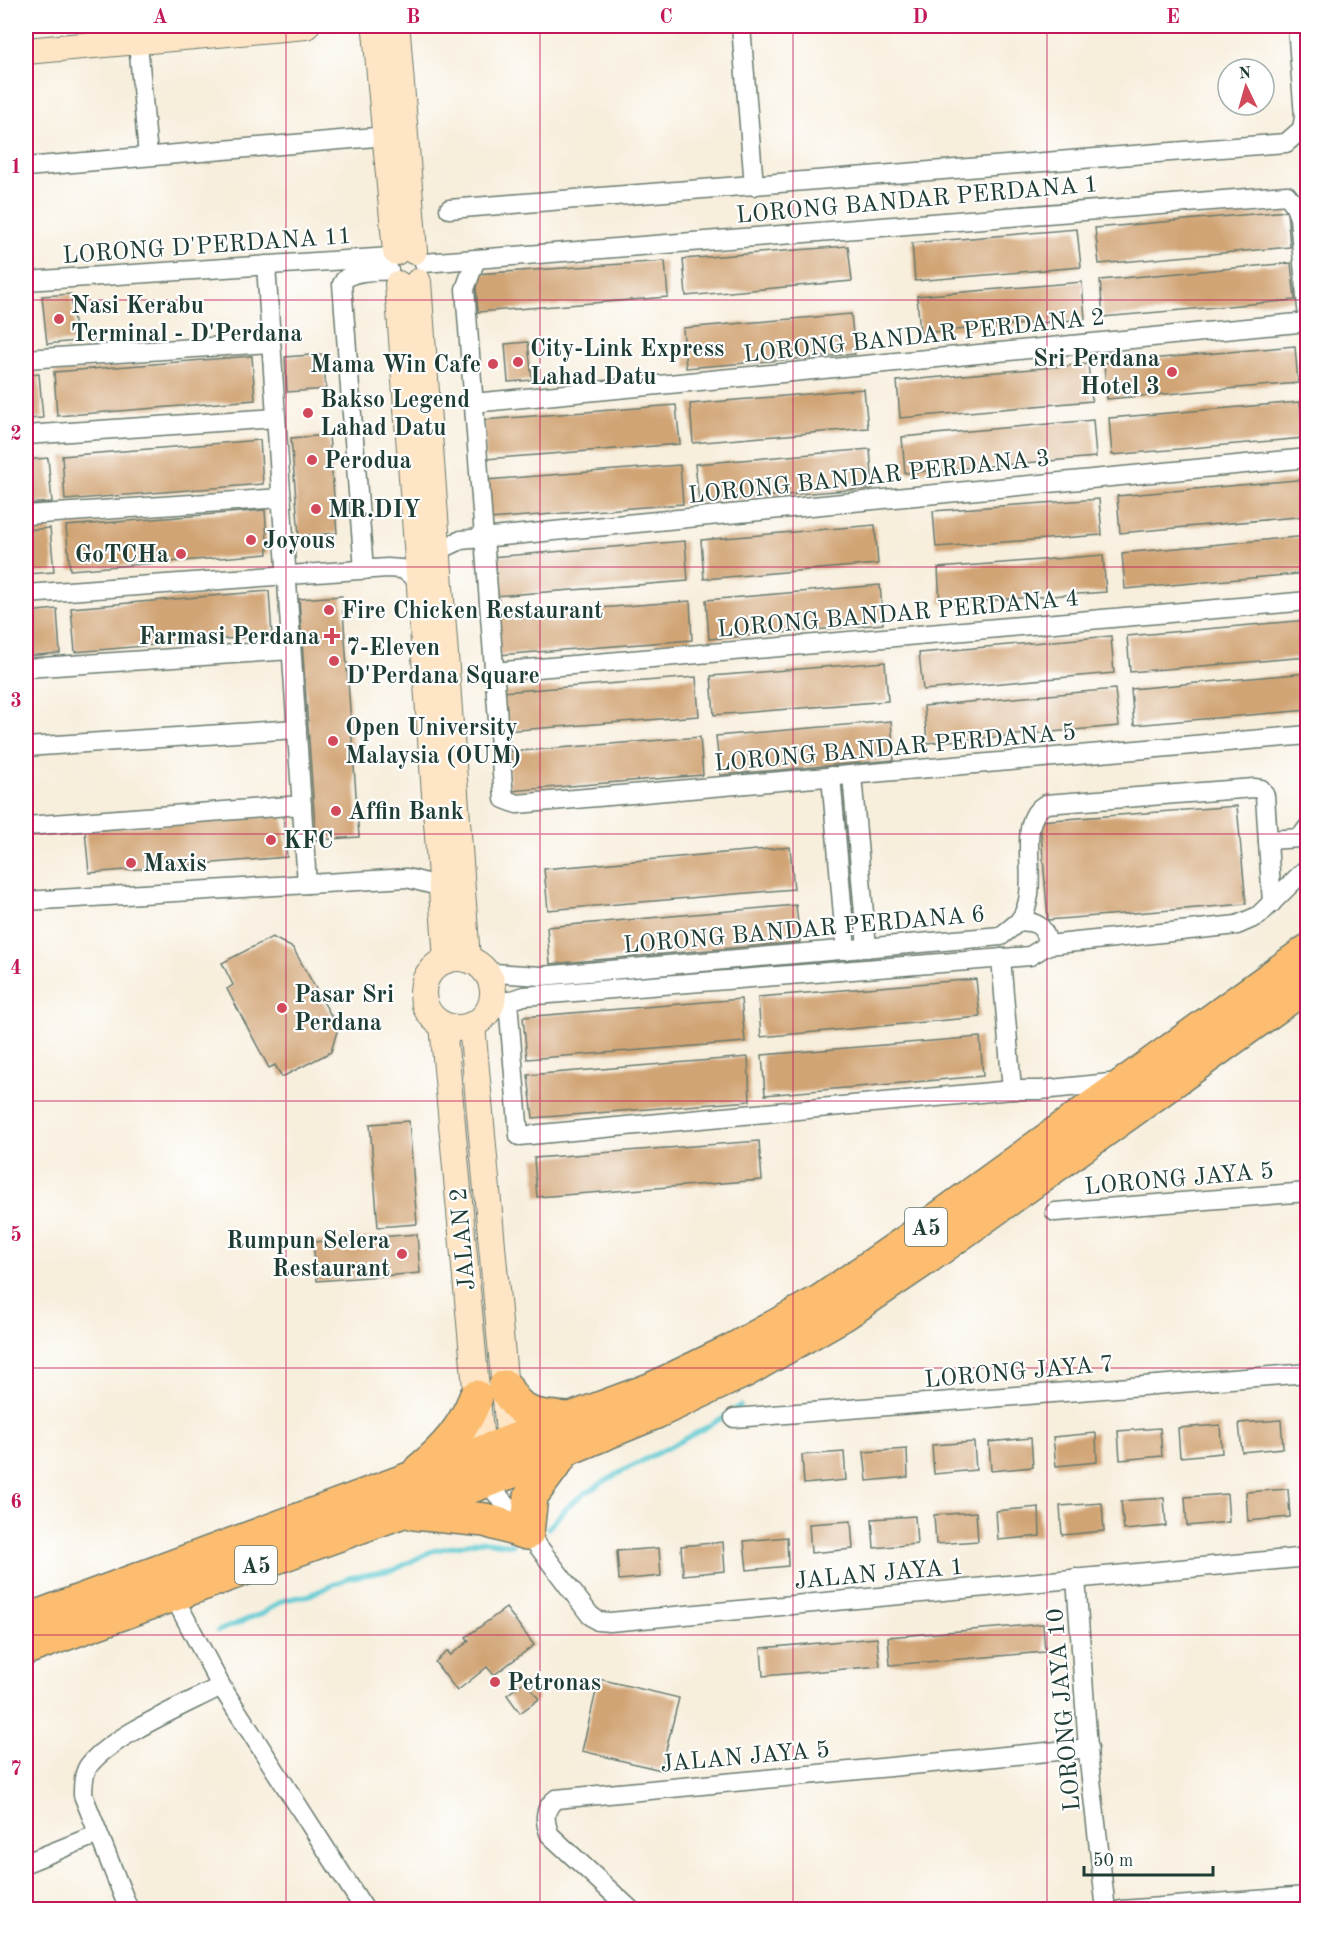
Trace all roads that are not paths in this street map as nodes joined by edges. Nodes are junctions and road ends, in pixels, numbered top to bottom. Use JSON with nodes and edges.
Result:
{"nodes":[{"id":1,"x":306,"y":26,"type":"edge"},
{"id":2,"x":741,"y":26,"type":"edge"},
{"id":3,"x":1297,"y":26,"type":"edge"},
{"id":4,"x":387,"y":29,"type":"edge"},
{"id":5,"x":138,"y":42,"type":"junction"},
{"id":6,"x":26,"y":51,"type":"edge"},
{"id":7,"x":387,"y":136,"type":"junction"},
{"id":8,"x":148,"y":156,"type":"junction"},
{"id":9,"x":26,"y":167,"type":"edge"},
{"id":10,"x":754,"y":186,"type":"junction"},
{"id":11,"x":449,"y":209,"type":"dead end"},
{"id":12,"x":476,"y":260,"type":"junction"},
{"id":13,"x":410,"y":265,"type":"junction"},
{"id":14,"x":266,"y":266,"type":"junction"},
{"id":15,"x":26,"y":282,"type":"edge"},
{"id":16,"x":465,"y":289,"type":"junction"},
{"id":17,"x":1308,"y":320,"type":"edge"},
{"id":18,"x":272,"y":343,"type":"junction"},
{"id":19,"x":26,"y":359,"type":"edge"},
{"id":20,"x":473,"y":403,"type":"junction"},
{"id":21,"x":276,"y":418,"type":"junction"},
{"id":22,"x":26,"y":435,"type":"edge"},
{"id":23,"x":1308,"y":458,"type":"edge"},
{"id":24,"x":282,"y":498,"type":"junction"},
{"id":25,"x":26,"y":515,"type":"edge"},
{"id":26,"x":483,"y":538,"type":"junction"},
{"id":27,"x":438,"y":551,"type":"junction"},
{"id":28,"x":364,"y":570,"type":"junction"},
{"id":29,"x":287,"y":576,"type":"junction"},
{"id":30,"x":419,"y":581,"type":"junction"},
{"id":31,"x":26,"y":594,"type":"edge"},
{"id":32,"x":1308,"y":601,"type":"edge"},
{"id":33,"x":291,"y":650,"type":"junction"},
{"id":34,"x":26,"y":668,"type":"edge"},
{"id":35,"x":493,"y":672,"type":"junction"},
{"id":36,"x":297,"y":729,"type":"junction"},
{"id":37,"x":1308,"y":735,"type":"edge"},
{"id":38,"x":26,"y":747,"type":"edge"},
{"id":39,"x":852,"y":774,"type":"junction"},
{"id":40,"x":831,"y":776,"type":"junction"},
{"id":41,"x":302,"y":805,"type":"junction"},
{"id":42,"x":26,"y":826,"type":"edge"},
{"id":43,"x":1308,"y":827,"type":"edge"},
{"id":44,"x":1268,"y":840,"type":"junction"},
{"id":45,"x":1308,"y":867,"type":"edge"},
{"id":46,"x":307,"y":884,"type":"junction"},
{"id":47,"x":442,"y":887,"type":"junction"},
{"id":48,"x":26,"y":901,"type":"edge"},
{"id":49,"x":1272,"y":903,"type":"junction"},
{"id":50,"x":1019,"y":921,"type":"junction"},
{"id":51,"x":1048,"y":945,"type":"junction"},
{"id":52,"x":867,"y":948,"type":"junction"},
{"id":53,"x":846,"y":950,"type":"junction"},
{"id":54,"x":1308,"y":951,"type":"edge"},
{"id":55,"x":1001,"y":958,"type":"junction"},
{"id":56,"x":466,"y":963,"type":"junction"},
{"id":57,"x":1308,"y":984,"type":"edge"},
{"id":58,"x":490,"y":1011,"type":"junction"},
{"id":59,"x":443,"y":1025,"type":"junction"},
{"id":60,"x":1125,"y":1082,"type":"junction"},
{"id":61,"x":1012,"y":1090,"type":"junction"},
{"id":62,"x":1308,"y":1192,"type":"edge"},
{"id":63,"x":1055,"y":1212,"type":"dead end"},
{"id":64,"x":1308,"y":1373,"type":"edge"},
{"id":65,"x":490,"y":1392,"type":"junction"},
{"id":66,"x":734,"y":1418,"type":"dead end"},
{"id":67,"x":569,"y":1435,"type":"junction"},
{"id":68,"x":498,"y":1463,"type":"junction"},
{"id":69,"x":407,"y":1480,"type":"junction"},
{"id":70,"x":400,"y":1513,"type":"junction"},
{"id":71,"x":518,"y":1521,"type":"junction"},
{"id":72,"x":1308,"y":1557,"type":"edge"},
{"id":73,"x":1076,"y":1578,"type":"junction"},
{"id":74,"x":173,"y":1595,"type":"junction"},
{"id":75,"x":26,"y":1621,"type":"edge"},
{"id":76,"x":26,"y":1648,"type":"edge"},
{"id":77,"x":221,"y":1686,"type":"junction"},
{"id":78,"x":1089,"y":1748,"type":"junction"},
{"id":79,"x":98,"y":1834,"type":"junction"},
{"id":80,"x":26,"y":1863,"type":"edge"},
{"id":81,"x":1308,"y":1896,"type":"edge"},
{"id":82,"x":129,"y":1910,"type":"edge"},
{"id":83,"x":365,"y":1910,"type":"edge"},
{"id":84,"x":631,"y":1910,"type":"edge"},
{"id":85,"x":1106,"y":1910,"type":"edge"},
{"id":86,"x":1121,"y":1910,"type":"edge"}],
"edges":[{"from":1,"to":5,"type":"street"},
{"from":2,"to":10,"type":"street"},
{"from":3,"to":10,"type":"street"},
{"from":4,"to":7,"type":"street"},
{"from":4,"to":13,"type":"street"},
{"from":5,"to":6,"type":"street"},
{"from":5,"to":8,"type":"street"},
{"from":7,"to":8,"type":"street"},
{"from":7,"to":13,"type":"street"},
{"from":8,"to":9,"type":"street"},
{"from":10,"to":11,"type":"street"},
{"from":12,"to":13,"type":"street","name":"LORONG BANDAR PERDANA 1"},
{"from":12,"to":16,"type":"street"},
{"from":12,"to":17,"type":"street","name":"LORONG BANDAR PERDANA 1"},
{"from":13,"to":14,"type":"street","name":"LORONG D'PERDANA 11"},
{"from":13,"to":16,"type":"street"},
{"from":13,"to":27,"type":"street"},
{"from":13,"to":28,"type":"street"},
{"from":13,"to":30,"type":"street"},
{"from":14,"to":15,"type":"street","name":"LORONG D'PERDANA 11"},
{"from":14,"to":18,"type":"street"},
{"from":16,"to":20,"type":"street"},
{"from":17,"to":20,"type":"street","name":"LORONG BANDAR PERDANA 2"},
{"from":18,"to":19,"type":"street"},
{"from":18,"to":21,"type":"street"},
{"from":20,"to":26,"type":"street"},
{"from":21,"to":22,"type":"street"},
{"from":21,"to":24,"type":"street"},
{"from":23,"to":26,"type":"street","name":"LORONG BANDAR PERDANA 3"},
{"from":24,"to":25,"type":"street"},
{"from":24,"to":29,"type":"street"},
{"from":26,"to":27,"type":"street","name":"LORONG BANDAR PERDANA 3"},
{"from":26,"to":35,"type":"street"},
{"from":27,"to":56,"type":"street"},
{"from":28,"to":29,"type":"street"},
{"from":28,"to":30,"type":"street"},
{"from":29,"to":31,"type":"street"},
{"from":29,"to":33,"type":"street"},
{"from":30,"to":47,"type":"street"},
{"from":32,"to":35,"type":"street","name":"LORONG BANDAR PERDANA 4"},
{"from":33,"to":34,"type":"street"},
{"from":33,"to":36,"type":"street"},
{"from":35,"to":40,"type":"street","name":"LORONG BANDAR PERDANA 5"},
{"from":36,"to":38,"type":"street"},
{"from":36,"to":41,"type":"street"},
{"from":37,"to":39,"type":"street","name":"LORONG BANDAR PERDANA 5"},
{"from":39,"to":40,"type":"street","name":"LORONG BANDAR PERDANA 5"},
{"from":39,"to":52,"type":"street"},
{"from":40,"to":53,"type":"street"},
{"from":41,"to":42,"type":"street"},
{"from":41,"to":46,"type":"street"},
{"from":43,"to":44,"type":"street"},
{"from":44,"to":49,"type":"street","name":"LORONG BANDAR PERDANA 6"},
{"from":44,"to":50,"type":"street","name":"LORONG BANDAR PERDANA 6"},
{"from":45,"to":49,"type":"street"},
{"from":46,"to":47,"type":"street"},
{"from":46,"to":48,"type":"street"},
{"from":47,"to":56,"type":"street"},
{"from":49,"to":51,"type":"street"},
{"from":50,"to":51,"type":"street"},
{"from":50,"to":52,"type":"street","name":"LORONG BANDAR PERDANA 6"},
{"from":51,"to":55,"type":"street"},
{"from":52,"to":53,"type":"street","name":"LORONG BANDAR PERDANA 6"},
{"from":53,"to":56,"type":"street","name":"LORONG BANDAR PERDANA 6"},
{"from":54,"to":60,"type":"highway","number":"A5"},
{"from":55,"to":58,"type":"street"},
{"from":55,"to":61,"type":"street"},
{"from":56,"to":58,"type":"street"},
{"from":56,"to":59,"type":"street"},
{"from":57,"to":67,"type":"highway","number":"A5"},
{"from":58,"to":59,"type":"street"},
{"from":58,"to":61,"type":"street"},
{"from":58,"to":65,"type":"street","name":"JALAN 2"},
{"from":59,"to":65,"type":"street","name":"JALAN 2"},
{"from":60,"to":61,"type":"street"},
{"from":60,"to":67,"type":"highway","number":"A5"},
{"from":62,"to":63,"type":"street","name":"LORONG JAYA 5"},
{"from":64,"to":66,"type":"street","name":"LORONG JAYA 7"},
{"from":65,"to":67,"type":"highway"},
{"from":65,"to":68,"type":"street","name":"JALAN 2"},
{"from":65,"to":69,"type":"highway"},
{"from":67,"to":68,"type":"highway","number":"A5"},
{"from":67,"to":71,"type":"highway"},
{"from":68,"to":69,"type":"highway","number":"A5"},
{"from":68,"to":70,"type":"highway","number":"A5"},
{"from":68,"to":71,"type":"street"},
{"from":68,"to":71,"type":"street","name":"JALAN JAYA 1"},
{"from":69,"to":75,"type":"highway","number":"A5"},
{"from":70,"to":71,"type":"highway"},
{"from":70,"to":74,"type":"highway","number":"A5"},
{"from":71,"to":73,"type":"street","name":"JALAN JAYA 1"},
{"from":72,"to":73,"type":"street","name":"JALAN JAYA 1"},
{"from":73,"to":78,"type":"street","name":"LORONG JAYA 10"},
{"from":74,"to":76,"type":"highway","number":"A5"},
{"from":74,"to":77,"type":"street"},
{"from":77,"to":79,"type":"street"},
{"from":77,"to":83,"type":"street"},
{"from":78,"to":84,"type":"street","name":"JALAN JAYA 5"},
{"from":78,"to":85,"type":"street","name":"LORONG JAYA 10"},
{"from":79,"to":80,"type":"street"},
{"from":79,"to":82,"type":"street"},
{"from":81,"to":86,"type":"street"}]}
